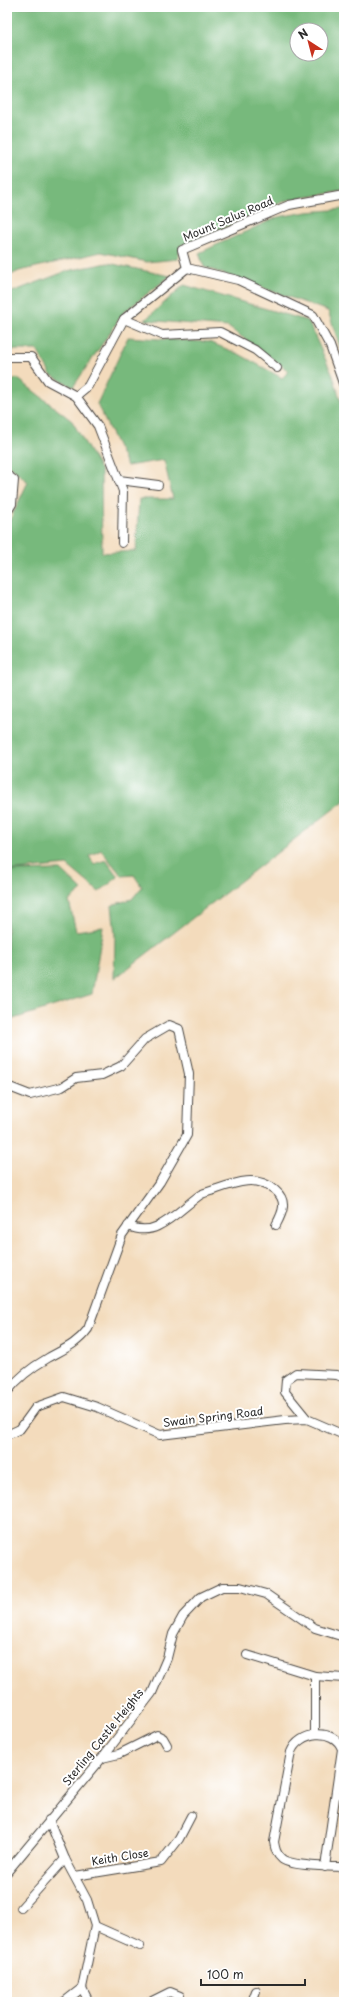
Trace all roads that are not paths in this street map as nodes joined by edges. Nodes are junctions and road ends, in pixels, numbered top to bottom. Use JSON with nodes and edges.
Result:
{"nodes":[{"id":1,"x":344,"y":195,"type":"edge"},
{"id":2,"x":187,"y":268,"type":"junction"},
{"id":3,"x":124,"y":319,"type":"junction"},
{"id":4,"x":7,"y":357,"type":"edge"},
{"id":5,"x":277,"y":368,"type":"dead end"},
{"id":6,"x":344,"y":386,"type":"edge"},
{"id":7,"x":76,"y":396,"type":"junction"},
{"id":8,"x":7,"y":475,"type":"edge"},
{"id":9,"x":119,"y":480,"type":"junction"},
{"id":10,"x":158,"y":485,"type":"dead end"},
{"id":11,"x":7,"y":512,"type":"edge"},
{"id":12,"x":122,"y":543,"type":"dead end"},
{"id":13,"x":7,"y":1086,"type":"edge"},
{"id":14,"x":276,"y":1225,"type":"dead end"},
{"id":15,"x":128,"y":1226,"type":"junction"},
{"id":16,"x":344,"y":1378,"type":"edge"},
{"id":17,"x":7,"y":1392,"type":"edge"},
{"id":18,"x":307,"y":1419,"type":"junction"},
{"id":19,"x":7,"y":1435,"type":"edge"},
{"id":20,"x":344,"y":1435,"type":"edge"},
{"id":21,"x":344,"y":1637,"type":"edge"},
{"id":22,"x":247,"y":1655,"type":"dead end"},
{"id":23,"x":315,"y":1676,"type":"junction"},
{"id":24,"x":344,"y":1678,"type":"edge"},
{"id":25,"x":315,"y":1734,"type":"junction"},
{"id":26,"x":167,"y":1744,"type":"dead end"},
{"id":27,"x":102,"y":1758,"type":"junction"},
{"id":28,"x":191,"y":1816,"type":"dead end"},
{"id":29,"x":49,"y":1820,"type":"junction"},
{"id":30,"x":65,"y":1859,"type":"junction"},
{"id":31,"x":325,"y":1867,"type":"junction"},
{"id":32,"x":344,"y":1867,"type":"edge"},
{"id":33,"x":7,"y":1872,"type":"edge"},
{"id":34,"x":75,"y":1876,"type":"junction"},
{"id":35,"x":21,"y":1908,"type":"dead end"},
{"id":36,"x":95,"y":1926,"type":"junction"},
{"id":37,"x":140,"y":1946,"type":"dead end"},
{"id":38,"x":82,"y":1988,"type":"junction"},
{"id":39,"x":256,"y":1991,"type":"dead end"},
{"id":40,"x":180,"y":1996,"type":"dead end"},
{"id":41,"x":64,"y":2002,"type":"edge"},
{"id":42,"x":88,"y":2002,"type":"edge"},
{"id":43,"x":150,"y":2002,"type":"edge"},
{"id":44,"x":252,"y":2002,"type":"edge"}],
"edges":[{"from":1,"to":2,"type":"street","name":"Mount Salus Road"},
{"from":2,"to":3,"type":"street"},
{"from":2,"to":6,"type":"street"},
{"from":3,"to":5,"type":"street"},
{"from":3,"to":7,"type":"street"},
{"from":4,"to":7,"type":"street"},
{"from":7,"to":9,"type":"street"},
{"from":8,"to":11,"type":"street"},
{"from":9,"to":10,"type":"street"},
{"from":9,"to":12,"type":"street"},
{"from":13,"to":15,"type":"street"},
{"from":14,"to":15,"type":"street"},
{"from":15,"to":17,"type":"street"},
{"from":16,"to":18,"type":"street"},
{"from":18,"to":19,"type":"street","name":"Swain Spring Road"},
{"from":18,"to":20,"type":"street","name":"Swain Spring Road"},
{"from":21,"to":27,"type":"street","name":"Sterling Castle Heights"},
{"from":22,"to":23,"type":"street"},
{"from":23,"to":24,"type":"street"},
{"from":23,"to":25,"type":"street"},
{"from":25,"to":31,"type":"street"},
{"from":25,"to":31,"type":"street"},
{"from":26,"to":27,"type":"street"},
{"from":27,"to":29,"type":"street","name":"Sterling Castle Heights"},
{"from":28,"to":34,"type":"street","name":"Keith Close"},
{"from":29,"to":30,"type":"street"},
{"from":29,"to":33,"type":"street","name":"Sterling Castle Heights"},
{"from":30,"to":34,"type":"street"},
{"from":30,"to":35,"type":"street"},
{"from":31,"to":32,"type":"street"},
{"from":34,"to":36,"type":"street"},
{"from":36,"to":37,"type":"street"},
{"from":36,"to":38,"type":"street"},
{"from":38,"to":41,"type":"street"},
{"from":38,"to":42,"type":"street"},
{"from":39,"to":44,"type":"street"},
{"from":40,"to":43,"type":"street"}]}
